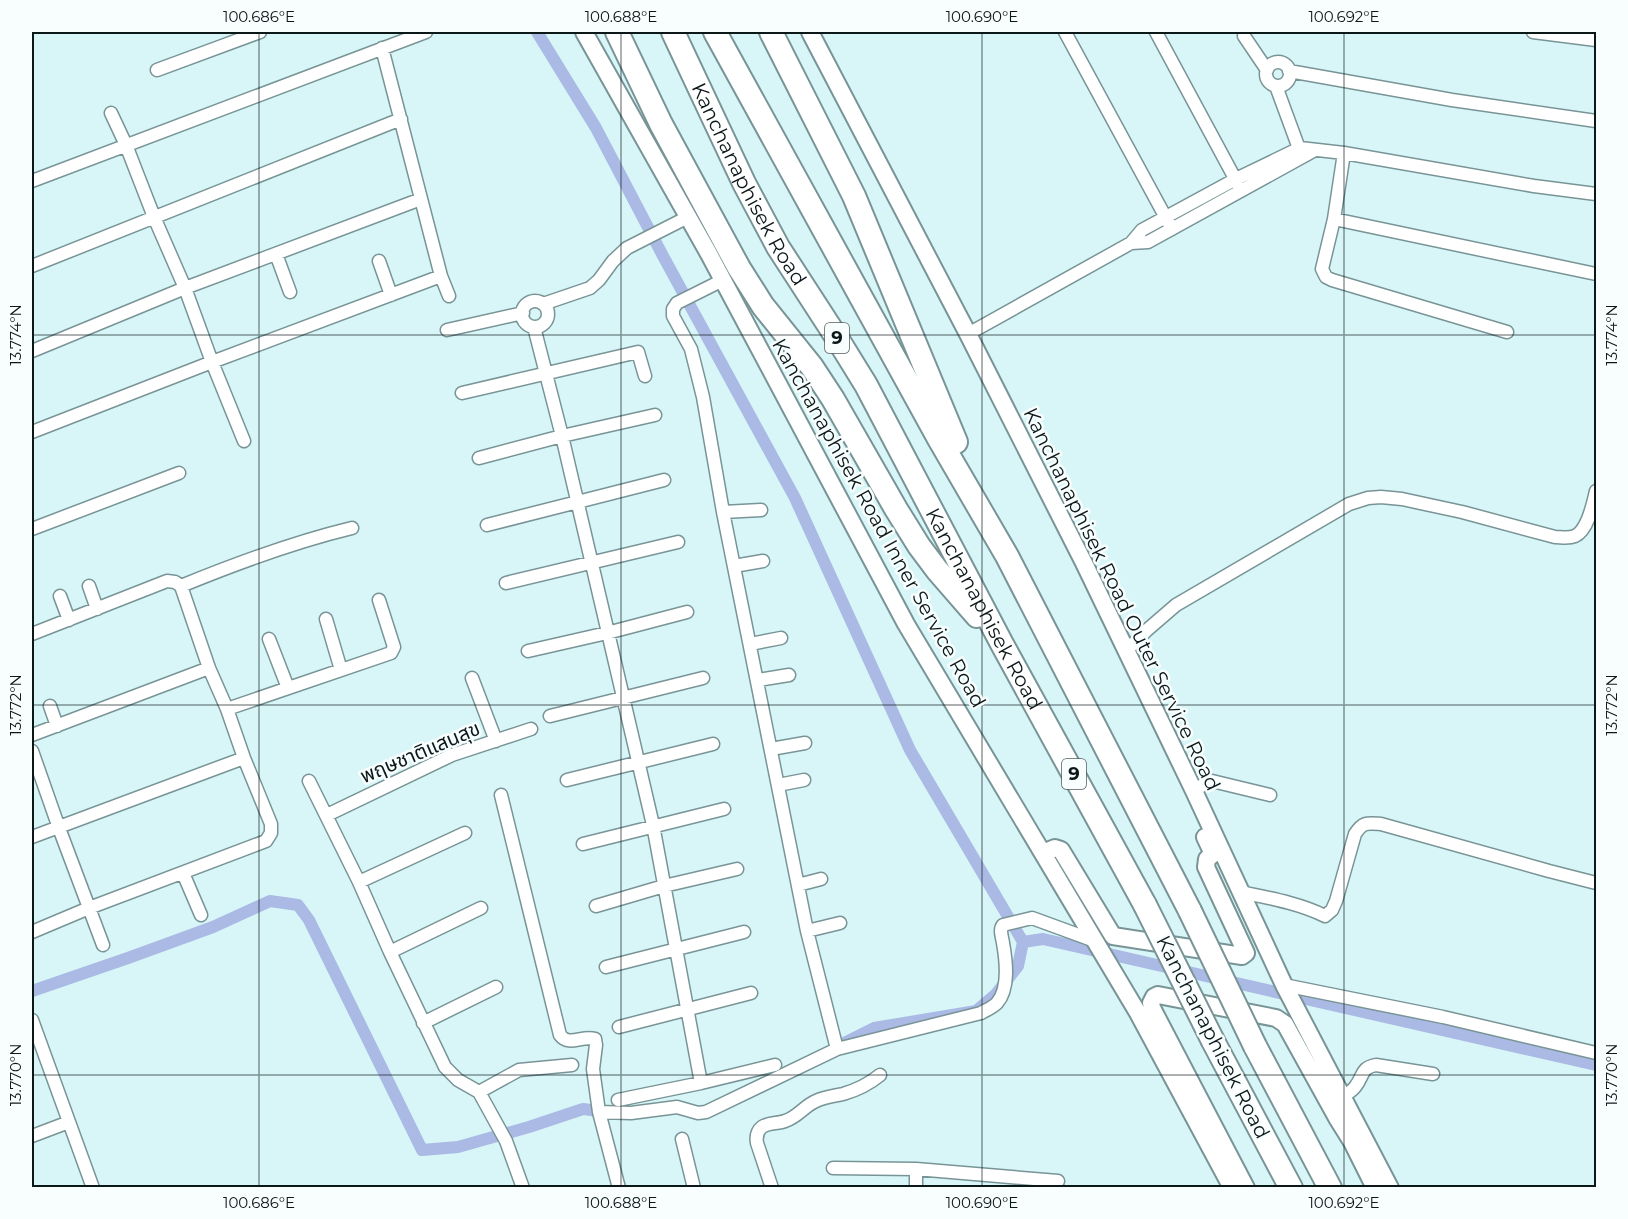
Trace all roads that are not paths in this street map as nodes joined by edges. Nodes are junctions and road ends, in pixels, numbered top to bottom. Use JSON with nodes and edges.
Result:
{"nodes":[{"id":1,"x":260,"y":32,"type":"edge"},
{"id":2,"x":426,"y":32,"type":"edge"},
{"id":3,"x":584,"y":32,"type":"edge"},
{"id":4,"x":617,"y":32,"type":"edge"},
{"id":5,"x":673,"y":32,"type":"edge"},
{"id":6,"x":715,"y":32,"type":"edge"},
{"id":7,"x":771,"y":32,"type":"edge"},
{"id":8,"x":800,"y":32,"type":"edge"},
{"id":9,"x":810,"y":32,"type":"edge"},
{"id":10,"x":1065,"y":32,"type":"edge"},
{"id":11,"x":1156,"y":32,"type":"edge"},
{"id":12,"x":1533,"y":32,"type":"edge"},
{"id":13,"x":1244,"y":36,"type":"dead end"},
{"id":14,"x":1596,"y":40,"type":"edge"},
{"id":15,"x":382,"y":48,"type":"junction"},
{"id":16,"x":1267,"y":69,"type":"junction"},
{"id":17,"x":157,"y":70,"type":"dead end"},
{"id":18,"x":1289,"y":71,"type":"junction"},
{"id":19,"x":1276,"y":86,"type":"junction"},
{"id":20,"x":111,"y":113,"type":"dead end"},
{"id":21,"x":401,"y":119,"type":"junction"},
{"id":22,"x":1596,"y":121,"type":"edge"},
{"id":23,"x":126,"y":145,"type":"junction"},
{"id":24,"x":1301,"y":153,"type":"junction"},
{"id":25,"x":1344,"y":153,"type":"junction"},
{"id":26,"x":32,"y":182,"type":"edge"},
{"id":27,"x":1238,"y":185,"type":"junction"},
{"id":28,"x":1596,"y":194,"type":"edge"},
{"id":29,"x":421,"y":199,"type":"junction"},
{"id":30,"x":154,"y":217,"type":"junction"},
{"id":31,"x":1334,"y":219,"type":"junction"},
{"id":32,"x":680,"y":220,"type":"junction"},
{"id":33,"x":1169,"y":223,"type":"junction"},
{"id":34,"x":276,"y":254,"type":"junction"},
{"id":35,"x":379,"y":261,"type":"dead end"},
{"id":36,"x":32,"y":266,"type":"edge"},
{"id":37,"x":1596,"y":274,"type":"edge"},
{"id":38,"x":441,"y":276,"type":"junction"},
{"id":39,"x":723,"y":280,"type":"junction"},
{"id":40,"x":185,"y":288,"type":"junction"},
{"id":41,"x":290,"y":292,"type":"dead end"},
{"id":42,"x":391,"y":295,"type":"junction"},
{"id":43,"x":448,"y":296,"type":"dead end"},
{"id":44,"x":543,"y":304,"type":"junction"},
{"id":45,"x":523,"y":313,"type":"junction"},
{"id":46,"x":534,"y":327,"type":"junction"},
{"id":47,"x":447,"y":330,"type":"dead end"},
{"id":48,"x":1507,"y":332,"type":"dead end"},
{"id":49,"x":968,"y":334,"type":"junction"},
{"id":50,"x":32,"y":351,"type":"edge"},
{"id":51,"x":212,"y":362,"type":"junction"},
{"id":52,"x":546,"y":373,"type":"junction"},
{"id":53,"x":645,"y":376,"type":"dead end"},
{"id":54,"x":462,"y":393,"type":"dead end"},
{"id":55,"x":655,"y":415,"type":"dead end"},
{"id":56,"x":32,"y":432,"type":"edge"},
{"id":57,"x":562,"y":436,"type":"junction"},
{"id":58,"x":244,"y":441,"type":"dead end"},
{"id":59,"x":478,"y":458,"type":"dead end"},
{"id":60,"x":179,"y":473,"type":"dead end"},
{"id":61,"x":664,"y":480,"type":"dead end"},
{"id":62,"x":1596,"y":491,"type":"edge"},
{"id":63,"x":576,"y":502,"type":"junction"},
{"id":64,"x":760,"y":510,"type":"dead end"},
{"id":65,"x":723,"y":512,"type":"junction"},
{"id":66,"x":487,"y":525,"type":"dead end"},
{"id":67,"x":352,"y":528,"type":"dead end"},
{"id":68,"x":32,"y":529,"type":"edge"},
{"id":69,"x":678,"y":542,"type":"dead end"},
{"id":70,"x":1007,"y":556,"type":"junction"},
{"id":71,"x":764,"y":561,"type":"dead end"},
{"id":72,"x":591,"y":563,"type":"junction"},
{"id":73,"x":734,"y":566,"type":"junction"},
{"id":74,"x":506,"y":583,"type":"dead end"},
{"id":75,"x":89,"y":586,"type":"dead end"},
{"id":76,"x":181,"y":586,"type":"junction"},
{"id":77,"x":60,"y":596,"type":"dead end"},
{"id":78,"x":379,"y":600,"type":"dead end"},
{"id":79,"x":98,"y":609,"type":"junction"},
{"id":80,"x":687,"y":612,"type":"dead end"},
{"id":81,"x":326,"y":619,"type":"dead end"},
{"id":82,"x":69,"y":620,"type":"junction"},
{"id":83,"x":607,"y":633,"type":"junction"},
{"id":84,"x":32,"y":634,"type":"edge"},
{"id":85,"x":781,"y":638,"type":"dead end"},
{"id":86,"x":269,"y":639,"type":"dead end"},
{"id":87,"x":750,"y":644,"type":"junction"},
{"id":88,"x":1002,"y":644,"type":"junction"},
{"id":89,"x":1127,"y":650,"type":"junction"},
{"id":90,"x":528,"y":651,"type":"dead end"},
{"id":91,"x":209,"y":668,"type":"junction"},
{"id":92,"x":341,"y":670,"type":"junction"},
{"id":93,"x":789,"y":675,"type":"dead end"},
{"id":94,"x":472,"y":678,"type":"dead end"},
{"id":95,"x":703,"y":678,"type":"dead end"},
{"id":96,"x":758,"y":680,"type":"junction"},
{"id":97,"x":288,"y":688,"type":"junction"},
{"id":98,"x":623,"y":698,"type":"junction"},
{"id":99,"x":50,"y":706,"type":"dead end"},
{"id":100,"x":227,"y":708,"type":"junction"},
{"id":101,"x":550,"y":716,"type":"dead end"},
{"id":102,"x":57,"y":726,"type":"junction"},
{"id":103,"x":531,"y":729,"type":"dead end"},
{"id":104,"x":32,"y":735,"type":"edge"},
{"id":105,"x":496,"y":741,"type":"junction"},
{"id":106,"x":805,"y":743,"type":"dead end"},
{"id":107,"x":713,"y":744,"type":"dead end"},
{"id":108,"x":771,"y":749,"type":"junction"},
{"id":109,"x":32,"y":751,"type":"edge"},
{"id":110,"x":244,"y":758,"type":"junction"},
{"id":111,"x":638,"y":762,"type":"junction"},
{"id":112,"x":567,"y":780,"type":"dead end"},
{"id":113,"x":804,"y":780,"type":"dead end"},
{"id":114,"x":309,"y":781,"type":"dead end"},
{"id":115,"x":778,"y":785,"type":"junction"},
{"id":116,"x":1194,"y":791,"type":"junction"},
{"id":117,"x":501,"y":795,"type":"dead end"},
{"id":118,"x":1270,"y":795,"type":"dead end"},
{"id":119,"x":724,"y":809,"type":"dead end"},
{"id":120,"x":327,"y":815,"type":"junction"},
{"id":121,"x":653,"y":825,"type":"junction"},
{"id":122,"x":59,"y":828,"type":"junction"},
{"id":123,"x":465,"y":833,"type":"dead end"},
{"id":124,"x":32,"y":837,"type":"edge"},
{"id":125,"x":583,"y":844,"type":"dead end"},
{"id":126,"x":1043,"y":853,"type":"junction"},
{"id":127,"x":1213,"y":854,"type":"junction"},
{"id":128,"x":737,"y":869,"type":"dead end"},
{"id":129,"x":183,"y":873,"type":"junction"},
{"id":130,"x":821,"y":879,"type":"dead end"},
{"id":131,"x":359,"y":882,"type":"junction"},
{"id":132,"x":1596,"y":883,"type":"edge"},
{"id":133,"x":664,"y":885,"type":"junction"},
{"id":134,"x":798,"y":885,"type":"junction"},
{"id":135,"x":1240,"y":892,"type":"junction"},
{"id":136,"x":596,"y":906,"type":"dead end"},
{"id":137,"x":90,"y":908,"type":"junction"},
{"id":138,"x":481,"y":908,"type":"dead end"},
{"id":139,"x":201,"y":915,"type":"dead end"},
{"id":140,"x":840,"y":923,"type":"dead end"},
{"id":141,"x":807,"y":931,"type":"junction"},
{"id":142,"x":32,"y":932,"type":"edge"},
{"id":143,"x":744,"y":932,"type":"dead end"},
{"id":144,"x":1095,"y":942,"type":"junction"},
{"id":145,"x":103,"y":945,"type":"dead end"},
{"id":146,"x":676,"y":948,"type":"junction"},
{"id":147,"x":390,"y":952,"type":"junction"},
{"id":148,"x":606,"y":967,"type":"dead end"},
{"id":149,"x":1280,"y":985,"type":"junction"},
{"id":150,"x":496,"y":987,"type":"dead end"},
{"id":151,"x":751,"y":993,"type":"dead end"},
{"id":152,"x":687,"y":1010,"type":"junction"},
{"id":153,"x":32,"y":1020,"type":"edge"},
{"id":154,"x":1298,"y":1020,"type":"junction"},
{"id":155,"x":423,"y":1023,"type":"junction"},
{"id":156,"x":619,"y":1027,"type":"dead end"},
{"id":157,"x":837,"y":1049,"type":"junction"},
{"id":158,"x":37,"y":1050,"type":"edge"},
{"id":159,"x":1596,"y":1053,"type":"edge"},
{"id":160,"x":572,"y":1065,"type":"dead end"},
{"id":161,"x":775,"y":1065,"type":"dead end"},
{"id":162,"x":1433,"y":1074,"type":"dead end"},
{"id":163,"x":880,"y":1075,"type":"dead end"},
{"id":164,"x":701,"y":1083,"type":"junction"},
{"id":165,"x":478,"y":1092,"type":"junction"},
{"id":166,"x":1342,"y":1097,"type":"junction"},
{"id":167,"x":618,"y":1100,"type":"dead end"},
{"id":168,"x":599,"y":1112,"type":"junction"},
{"id":169,"x":69,"y":1122,"type":"junction"},
{"id":170,"x":32,"y":1136,"type":"edge"},
{"id":171,"x":682,"y":1139,"type":"dead end"},
{"id":172,"x":1352,"y":1142,"type":"junction"},
{"id":173,"x":833,"y":1168,"type":"dead end"},
{"id":174,"x":916,"y":1169,"type":"junction"},
{"id":175,"x":1058,"y":1181,"type":"dead end"},
{"id":176,"x":93,"y":1188,"type":"edge"},
{"id":177,"x":523,"y":1188,"type":"edge"},
{"id":178,"x":620,"y":1188,"type":"edge"},
{"id":179,"x":693,"y":1188,"type":"edge"},
{"id":180,"x":772,"y":1188,"type":"edge"},
{"id":181,"x":916,"y":1188,"type":"edge"},
{"id":182,"x":1232,"y":1188,"type":"edge"},
{"id":183,"x":1246,"y":1188,"type":"edge"},
{"id":184,"x":1292,"y":1188,"type":"edge"},
{"id":185,"x":1330,"y":1188,"type":"edge"},
{"id":186,"x":1375,"y":1188,"type":"edge"},
{"id":187,"x":1390,"y":1188,"type":"edge"}],
"edges":[{"from":1,"to":17,"type":"street"},
{"from":2,"to":15,"type":"street"},
{"from":3,"to":32,"type":"main road","name":"Kanchanaphisek Road Inner Service Road"},
{"from":4,"to":88,"type":"highway"},
{"from":5,"to":88,"type":"highway","name":"Kanchanaphisek Road","number":"9"},
{"from":6,"to":70,"type":"highway","name":"Kanchanaphisek Road","number":"9"},
{"from":7,"to":70,"type":"highway"},
{"from":8,"to":127,"type":"main road"},
{"from":9,"to":49,"type":"main road","name":"Kanchanaphisek Road Outer Service Road"},
{"from":10,"to":33,"type":"street"},
{"from":11,"to":27,"type":"street"},
{"from":12,"to":14,"type":"street"},
{"from":13,"to":16,"type":"street"},
{"from":15,"to":21,"type":"street"},
{"from":15,"to":23,"type":"street"},
{"from":16,"to":18,"type":"street"},
{"from":16,"to":19,"type":"street"},
{"from":18,"to":19,"type":"street"},
{"from":18,"to":22,"type":"street"},
{"from":19,"to":24,"type":"street"},
{"from":20,"to":23,"type":"street"},
{"from":21,"to":29,"type":"street"},
{"from":21,"to":30,"type":"street"},
{"from":23,"to":26,"type":"street"},
{"from":23,"to":30,"type":"street"},
{"from":24,"to":25,"type":"street"},
{"from":24,"to":27,"type":"street"},
{"from":25,"to":28,"type":"street"},
{"from":25,"to":31,"type":"street"},
{"from":27,"to":33,"type":"street"},
{"from":29,"to":34,"type":"street"},
{"from":29,"to":38,"type":"street"},
{"from":30,"to":36,"type":"street"},
{"from":30,"to":40,"type":"street"},
{"from":31,"to":37,"type":"street"},
{"from":31,"to":48,"type":"street"},
{"from":32,"to":39,"type":"main road","name":"Kanchanaphisek Road Inner Service Road"},
{"from":32,"to":44,"type":"street"},
{"from":33,"to":49,"type":"street"},
{"from":34,"to":40,"type":"street"},
{"from":34,"to":41,"type":"street"},
{"from":35,"to":42,"type":"street"},
{"from":38,"to":42,"type":"street"},
{"from":38,"to":43,"type":"street"},
{"from":39,"to":65,"type":"street"},
{"from":39,"to":126,"type":"main road","name":"Kanchanaphisek Road Inner Service Road"},
{"from":40,"to":50,"type":"street"},
{"from":40,"to":51,"type":"street"},
{"from":42,"to":51,"type":"street"},
{"from":44,"to":45,"type":"street"},
{"from":44,"to":46,"type":"street"},
{"from":45,"to":46,"type":"street"},
{"from":45,"to":47,"type":"street"},
{"from":46,"to":52,"type":"street"},
{"from":49,"to":89,"type":"main road","name":"Kanchanaphisek Road Outer Service Road"},
{"from":51,"to":56,"type":"street"},
{"from":51,"to":58,"type":"street"},
{"from":52,"to":53,"type":"street"},
{"from":52,"to":54,"type":"street"},
{"from":52,"to":57,"type":"street"},
{"from":55,"to":57,"type":"street"},
{"from":57,"to":59,"type":"street"},
{"from":57,"to":63,"type":"street"},
{"from":60,"to":68,"type":"street"},
{"from":61,"to":63,"type":"street"},
{"from":62,"to":89,"type":"street"},
{"from":63,"to":66,"type":"street"},
{"from":63,"to":72,"type":"street"},
{"from":64,"to":65,"type":"street"},
{"from":65,"to":73,"type":"street"},
{"from":67,"to":76,"type":"street"},
{"from":69,"to":72,"type":"street"},
{"from":70,"to":185,"type":"highway","name":"Kanchanaphisek Road","number":"9","bridge":true},
{"from":71,"to":73,"type":"street"},
{"from":72,"to":74,"type":"street"},
{"from":72,"to":83,"type":"street"},
{"from":73,"to":87,"type":"street"},
{"from":75,"to":79,"type":"street"},
{"from":76,"to":79,"type":"street"},
{"from":76,"to":91,"type":"street"},
{"from":77,"to":82,"type":"street"},
{"from":78,"to":92,"type":"street"},
{"from":79,"to":82,"type":"street"},
{"from":80,"to":83,"type":"street"},
{"from":81,"to":92,"type":"street"},
{"from":82,"to":84,"type":"street"},
{"from":83,"to":90,"type":"street"},
{"from":83,"to":98,"type":"street"},
{"from":85,"to":87,"type":"street"},
{"from":86,"to":97,"type":"street"},
{"from":87,"to":96,"type":"street"},
{"from":88,"to":184,"type":"highway","name":"Kanchanaphisek Road","number":"9","bridge":true},
{"from":89,"to":116,"type":"main road","name":"Kanchanaphisek Road Outer Service Road"},
{"from":91,"to":100,"type":"street"},
{"from":91,"to":102,"type":"street"},
{"from":92,"to":97,"type":"street"},
{"from":93,"to":96,"type":"street"},
{"from":94,"to":105,"type":"street"},
{"from":95,"to":98,"type":"street"},
{"from":96,"to":108,"type":"street"},
{"from":97,"to":100,"type":"street"},
{"from":98,"to":101,"type":"street"},
{"from":98,"to":111,"type":"street"},
{"from":99,"to":102,"type":"street"},
{"from":100,"to":110,"type":"street"},
{"from":102,"to":104,"type":"street"},
{"from":103,"to":105,"type":"street","name":"พฤษชาติแสนสุข"},
{"from":105,"to":120,"type":"street","name":"พฤษชาติแสนสุข"},
{"from":106,"to":108,"type":"street"},
{"from":107,"to":111,"type":"street"},
{"from":108,"to":115,"type":"street"},
{"from":109,"to":122,"type":"street"},
{"from":110,"to":122,"type":"street"},
{"from":110,"to":129,"type":"street"},
{"from":111,"to":112,"type":"street"},
{"from":111,"to":121,"type":"street"},
{"from":113,"to":115,"type":"street"},
{"from":114,"to":120,"type":"street"},
{"from":115,"to":134,"type":"street"},
{"from":116,"to":118,"type":"street"},
{"from":116,"to":135,"type":"main road","name":"Kanchanaphisek Road Outer Service Road"},
{"from":117,"to":168,"type":"street"},
{"from":119,"to":121,"type":"street"},
{"from":120,"to":131,"type":"street"},
{"from":121,"to":125,"type":"street"},
{"from":121,"to":133,"type":"street"},
{"from":122,"to":124,"type":"street"},
{"from":122,"to":137,"type":"street"},
{"from":123,"to":131,"type":"street"},
{"from":126,"to":127,"type":"main road"},
{"from":126,"to":144,"type":"main road","name":"Kanchanaphisek Road Inner Service Road"},
{"from":127,"to":149,"type":"main road"},
{"from":128,"to":133,"type":"street"},
{"from":129,"to":137,"type":"street"},
{"from":129,"to":139,"type":"street"},
{"from":130,"to":134,"type":"street"},
{"from":131,"to":147,"type":"street"},
{"from":132,"to":135,"type":"street"},
{"from":133,"to":136,"type":"street"},
{"from":133,"to":146,"type":"street"},
{"from":134,"to":141,"type":"street"},
{"from":135,"to":149,"type":"main road","name":"Kanchanaphisek Road Outer Service Road"},
{"from":137,"to":142,"type":"street"},
{"from":137,"to":145,"type":"street"},
{"from":138,"to":147,"type":"street"},
{"from":140,"to":141,"type":"street"},
{"from":141,"to":157,"type":"street"},
{"from":143,"to":146,"type":"street"},
{"from":144,"to":157,"type":"street"},
{"from":144,"to":182,"type":"main road","name":"Kanchanaphisek Road Inner Service Road"},
{"from":146,"to":148,"type":"street"},
{"from":146,"to":152,"type":"street"},
{"from":147,"to":155,"type":"street"},
{"from":149,"to":154,"type":"main road","name":"Kanchanaphisek Road Outer Service Road"},
{"from":149,"to":159,"type":"street"},
{"from":150,"to":155,"type":"street"},
{"from":151,"to":152,"type":"street"},
{"from":152,"to":156,"type":"street"},
{"from":152,"to":164,"type":"street"},
{"from":153,"to":158,"type":"street"},
{"from":154,"to":166,"type":"main road","name":"Kanchanaphisek Road Outer Service Road"},
{"from":154,"to":172,"type":"main road"},
{"from":155,"to":165,"type":"street"},
{"from":157,"to":168,"type":"street"},
{"from":158,"to":169,"type":"street"},
{"from":160,"to":165,"type":"street"},
{"from":161,"to":164,"type":"street"},
{"from":162,"to":166,"type":"street"},
{"from":163,"to":180,"type":"street"},
{"from":164,"to":167,"type":"street"},
{"from":165,"to":177,"type":"street"},
{"from":166,"to":187,"type":"main road","name":"Kanchanaphisek Road Outer Service Road"},
{"from":168,"to":178,"type":"street"},
{"from":169,"to":170,"type":"street"},
{"from":169,"to":176,"type":"street"},
{"from":171,"to":179,"type":"street"},
{"from":172,"to":183,"type":"main road"},
{"from":172,"to":186,"type":"main road"},
{"from":173,"to":174,"type":"street"},
{"from":174,"to":175,"type":"street"},
{"from":174,"to":181,"type":"street"}]}
